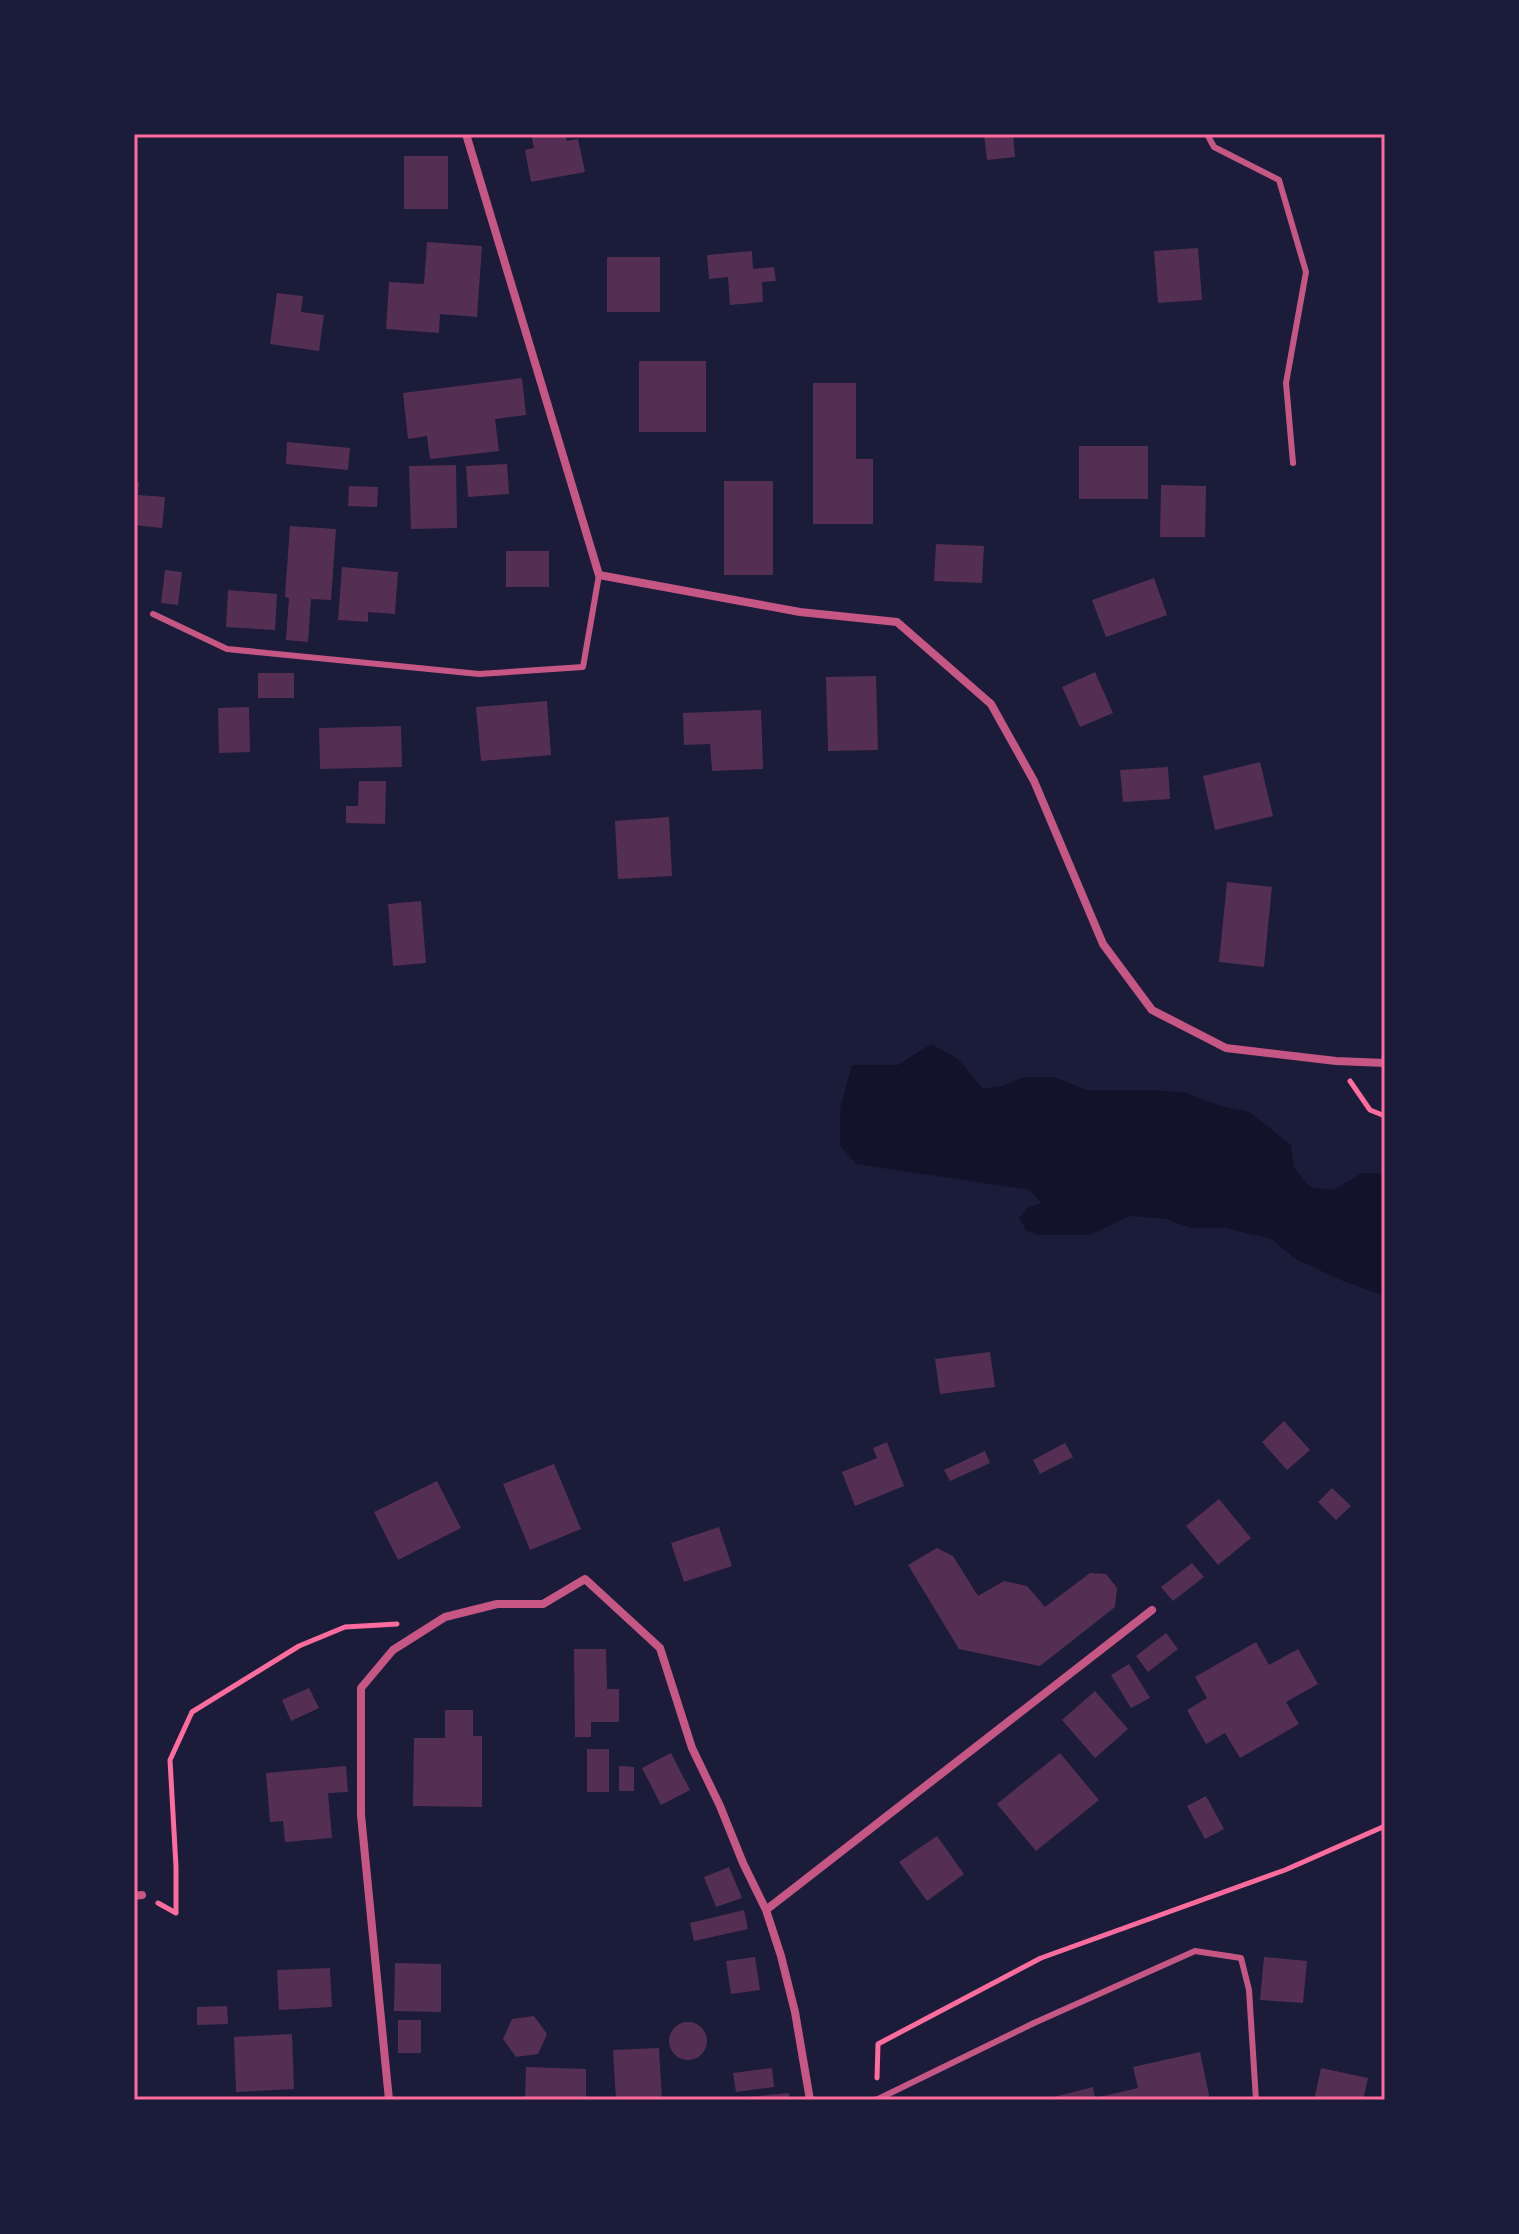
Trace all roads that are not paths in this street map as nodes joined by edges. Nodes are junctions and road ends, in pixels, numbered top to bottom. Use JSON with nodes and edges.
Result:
{"nodes":[{"id":1,"x":466,"y":134,"type":"edge"},
{"id":2,"x":1207,"y":134,"type":"edge"},
{"id":3,"x":1293,"y":463,"type":"dead end"},
{"id":4,"x":599,"y":575,"type":"junction"},
{"id":5,"x":153,"y":614,"type":"dead end"},
{"id":6,"x":1385,"y":1063,"type":"edge"},
{"id":7,"x":1152,"y":1610,"type":"dead end"},
{"id":8,"x":766,"y":1910,"type":"junction"},
{"id":9,"x":389,"y":2100,"type":"edge"},
{"id":10,"x":810,"y":2100,"type":"edge"},
{"id":11,"x":876,"y":2100,"type":"edge"},
{"id":12,"x":1256,"y":2100,"type":"edge"}],
"edges":[{"from":1,"to":4,"type":"street"},
{"from":2,"to":3,"type":"lane"},
{"from":4,"to":5,"type":"lane"},
{"from":4,"to":6,"type":"street"},
{"from":7,"to":8,"type":"street"},
{"from":8,"to":9,"type":"street"},
{"from":8,"to":10,"type":"street"},
{"from":11,"to":12,"type":"lane"}]}
